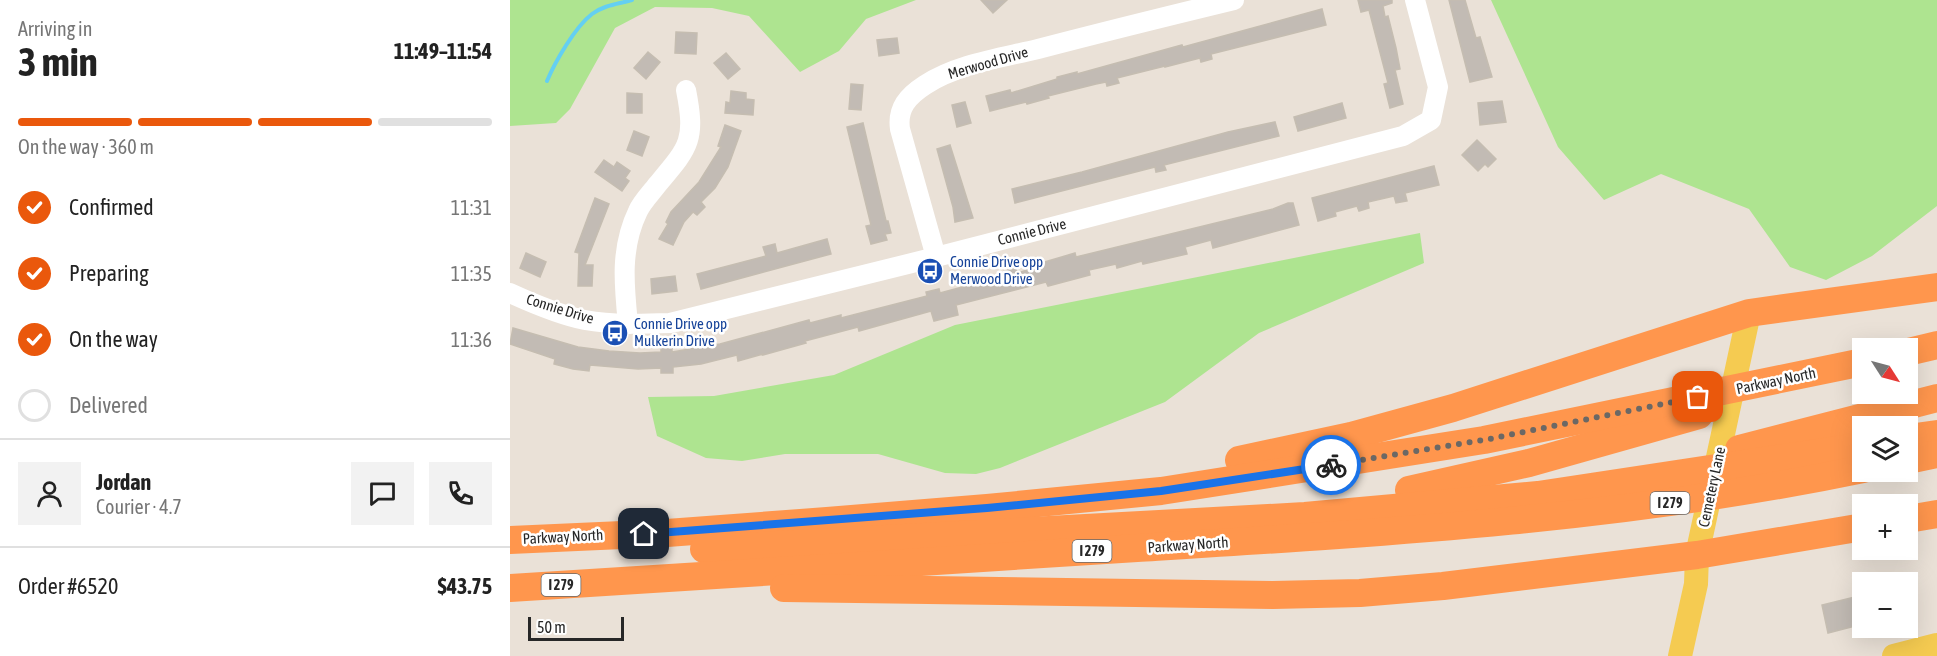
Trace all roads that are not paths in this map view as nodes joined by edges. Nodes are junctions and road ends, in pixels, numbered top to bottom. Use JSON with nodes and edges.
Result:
{"nodes":[{"id":1,"x":1234,"y":0,"type":"edge"},
{"id":2,"x":1415,"y":0,"type":"edge"},
{"id":3,"x":686,"y":90,"type":"dead end"},
{"id":4,"x":936,"y":256,"type":"junction"},
{"id":5,"x":1937,"y":287,"type":"edge"},
{"id":6,"x":510,"y":293,"type":"edge"},
{"id":7,"x":1749,"y":313,"type":"junction"},
{"id":8,"x":628,"y":324,"type":"junction"},
{"id":9,"x":1937,"y":345,"type":"edge"},
{"id":10,"x":1918,"y":350,"type":"edge"},
{"id":11,"x":1937,"y":356,"type":"edge"},
{"id":12,"x":1918,"y":361,"type":"edge"},
{"id":13,"x":1852,"y":364,"type":"edge"},
{"id":14,"x":1852,"y":377,"type":"edge"},
{"id":15,"x":1937,"y":398,"type":"edge"},
{"id":16,"x":1937,"y":434,"type":"edge"},
{"id":17,"x":1918,"y":437,"type":"edge"},
{"id":18,"x":1852,"y":448,"type":"edge"},
{"id":19,"x":1937,"y":454,"type":"edge"},
{"id":20,"x":1918,"y":458,"type":"edge"},
{"id":21,"x":1852,"y":472,"type":"edge"},
{"id":22,"x":1427,"y":504,"type":"junction"},
{"id":23,"x":1937,"y":514,"type":"edge"},
{"id":24,"x":1918,"y":517,"type":"edge"},
{"id":25,"x":827,"y":520,"type":"junction"},
{"id":26,"x":1852,"y":529,"type":"edge"},
{"id":27,"x":510,"y":540,"type":"edge"},
{"id":28,"x":726,"y":548,"type":"junction"},
{"id":29,"x":1697,"y":555,"type":"junction"},
{"id":30,"x":510,"y":559,"type":"edge"},
{"id":31,"x":708,"y":577,"type":"junction"},
{"id":32,"x":510,"y":588,"type":"edge"},
{"id":33,"x":1937,"y":645,"type":"edge"},
{"id":34,"x":1678,"y":655,"type":"edge"},
{"id":35,"x":1894,"y":656,"type":"edge"}],
"edges":[{"from":1,"to":4,"type":"street","name":"Merwood Drive"},
{"from":2,"to":4,"type":"street","name":"Connie Drive"},
{"from":3,"to":8,"type":"street"},
{"from":4,"to":8,"type":"street","name":"Connie Drive"},
{"from":5,"to":7,"type":"highway"},
{"from":6,"to":8,"type":"street","name":"Connie Drive"},
{"from":7,"to":25,"type":"highway"},
{"from":7,"to":29,"type":"main road","name":"Cemetery Lane"},
{"from":9,"to":10,"type":"highway"},
{"from":11,"to":12,"type":"highway"},
{"from":13,"to":25,"type":"highway","name":"Parkway North"},
{"from":14,"to":28,"type":"highway"},
{"from":15,"to":22,"type":"highway"},
{"from":16,"to":17,"type":"highway"},
{"from":18,"to":22,"type":"highway"},
{"from":19,"to":20,"type":"highway"},
{"from":21,"to":31,"type":"highway","name":"Parkway North","number":"I 279"},
{"from":22,"to":28,"type":"highway"},
{"from":23,"to":24,"type":"highway"},
{"from":25,"to":27,"type":"highway","name":"Parkway North"},
{"from":26,"to":29,"type":"highway"},
{"from":28,"to":30,"type":"highway"},
{"from":29,"to":31,"type":"highway"},
{"from":29,"to":34,"type":"main road","name":"Cemetery Lane"},
{"from":31,"to":32,"type":"highway","name":"Parkway North","number":"I 279"},
{"from":33,"to":35,"type":"main road"}]}
